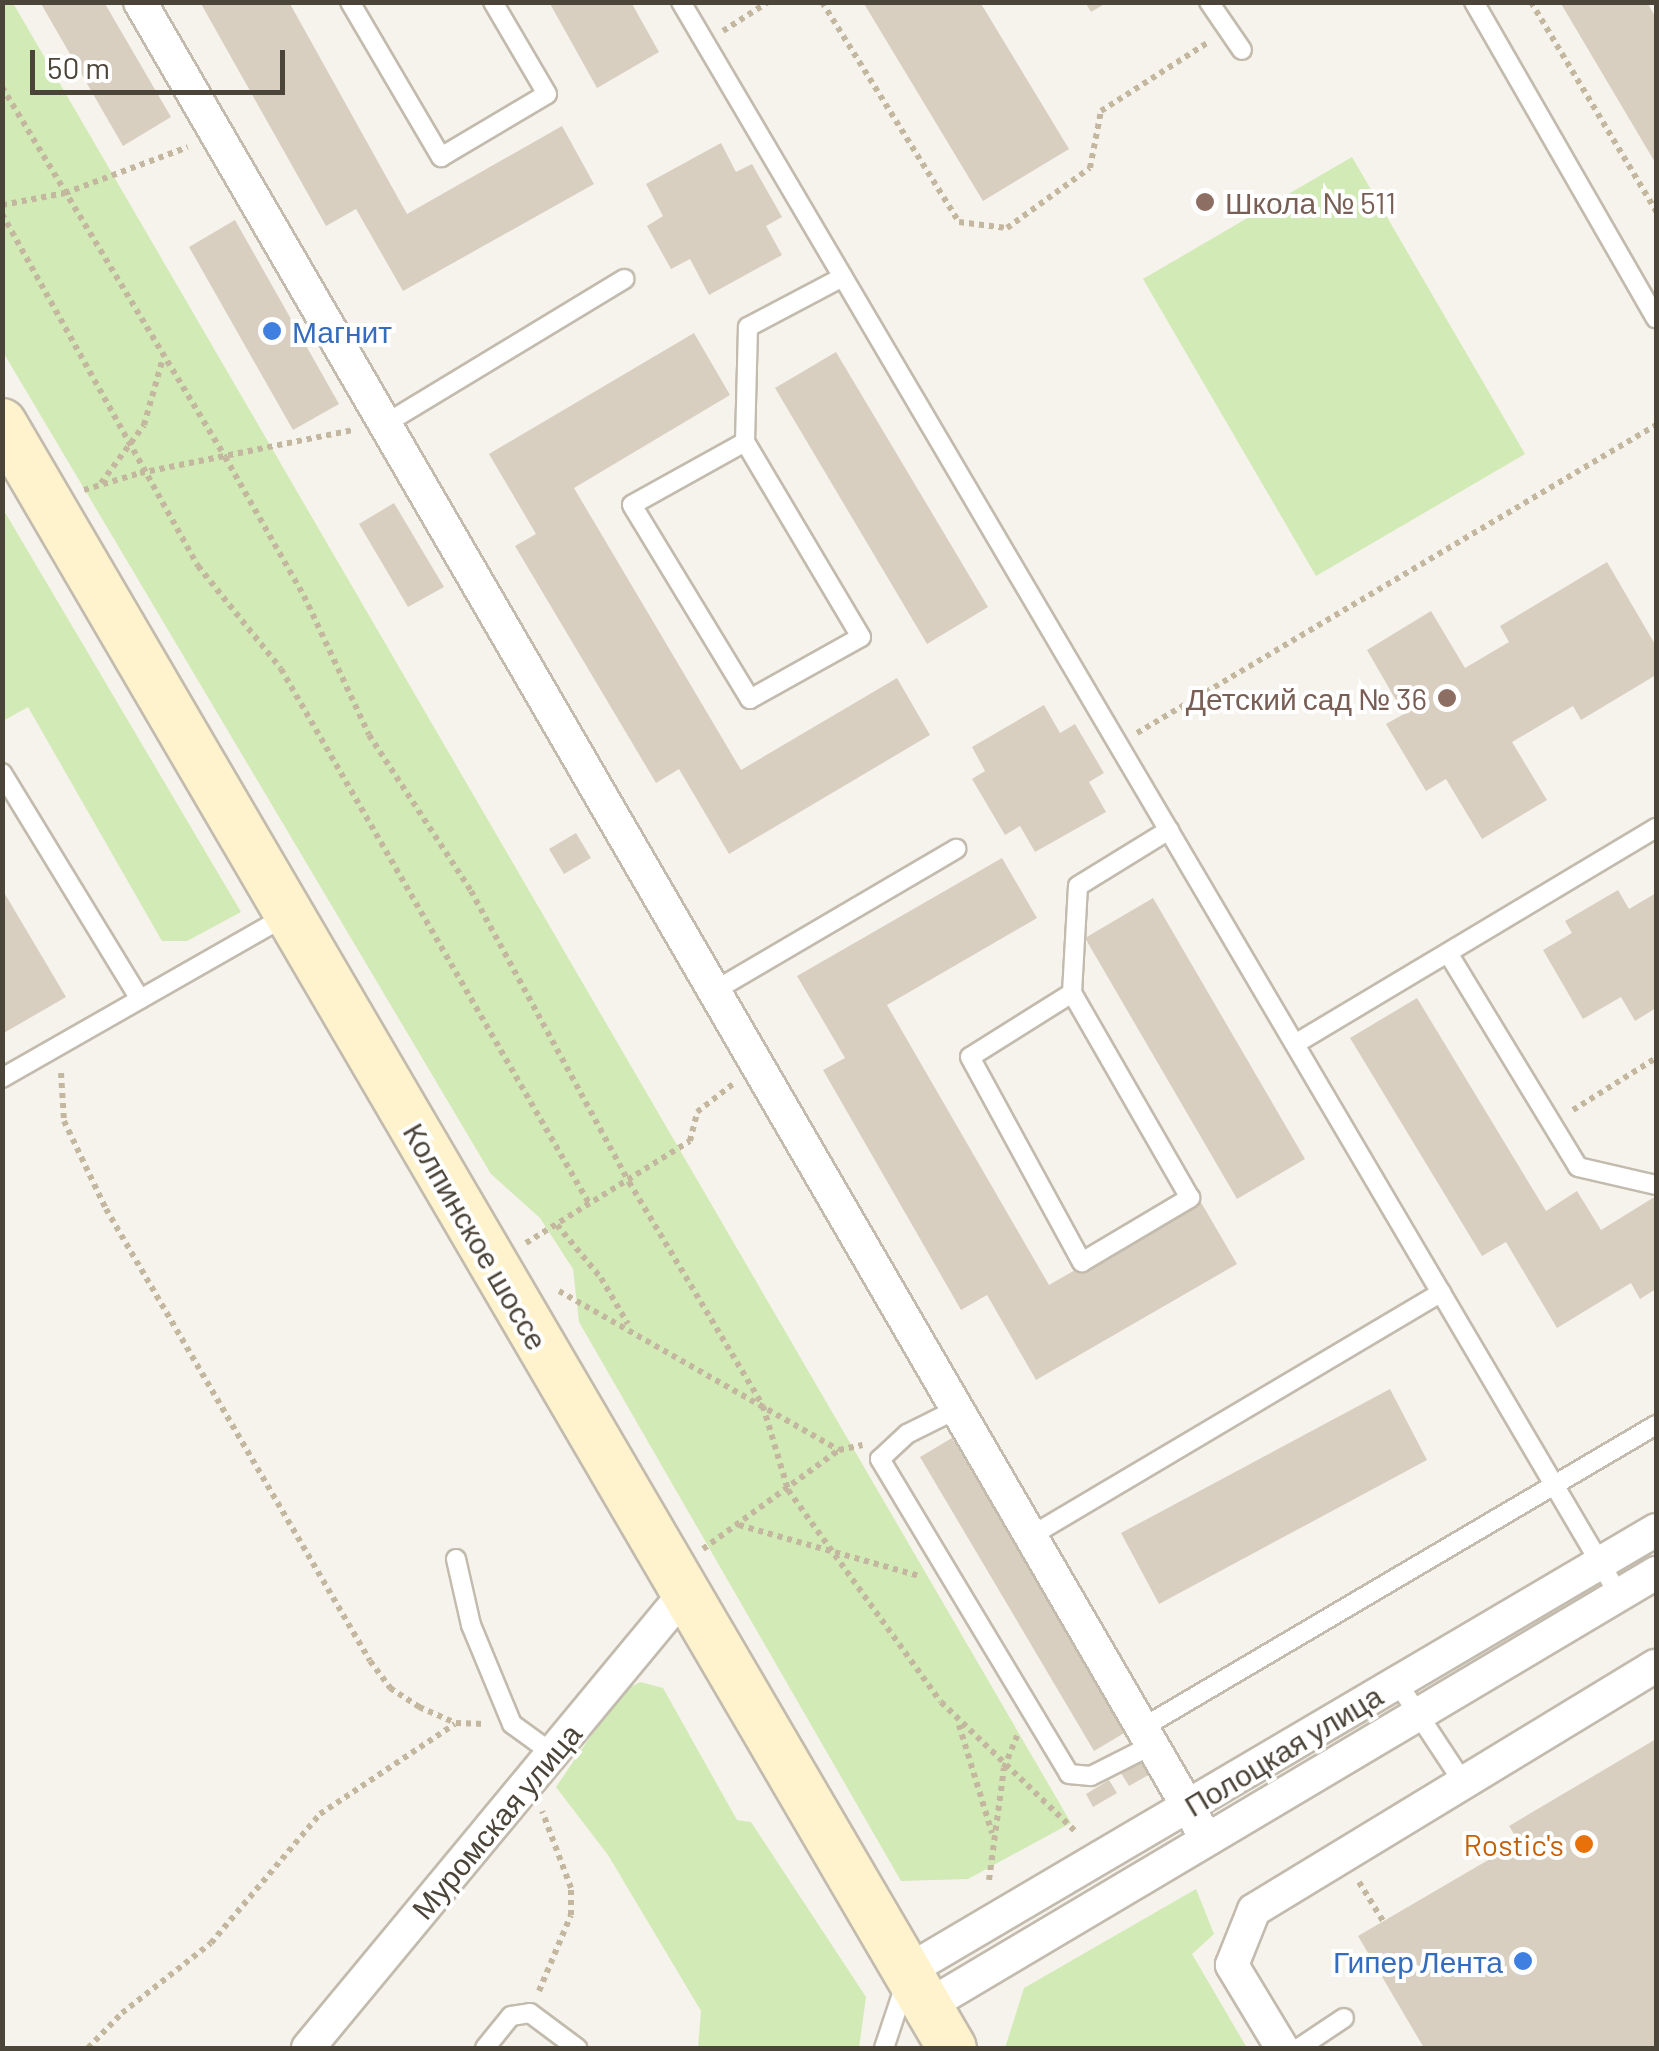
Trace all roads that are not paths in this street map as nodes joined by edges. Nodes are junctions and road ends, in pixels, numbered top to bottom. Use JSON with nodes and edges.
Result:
{"nodes":[{"id":1,"x":140,"y":2,"type":"edge"},
{"id":2,"x":350,"y":2,"type":"edge"},
{"id":3,"x":493,"y":2,"type":"edge"},
{"id":4,"x":682,"y":2,"type":"edge"},
{"id":5,"x":1209,"y":2,"type":"edge"},
{"id":6,"x":1474,"y":2,"type":"edge"},
{"id":7,"x":1242,"y":50,"type":"dead end"},
{"id":8,"x":844,"y":278,"type":"junction"},
{"id":9,"x":624,"y":279,"type":"dead end"},
{"id":10,"x":1656,"y":318,"type":"edge"},
{"id":11,"x":2,"y":422,"type":"edge"},
{"id":12,"x":385,"y":424,"type":"junction"},
{"id":13,"x":744,"y":442,"type":"junction"},
{"id":14,"x":2,"y":773,"type":"edge"},
{"id":15,"x":1656,"y":828,"type":"edge"},
{"id":16,"x":1169,"y":830,"type":"junction"},
{"id":17,"x":956,"y":849,"type":"dead end"},
{"id":18,"x":289,"y":914,"type":"junction"},
{"id":19,"x":1448,"y":952,"type":"junction"},
{"id":20,"x":714,"y":990,"type":"junction"},
{"id":21,"x":1072,"y":994,"type":"junction"},
{"id":22,"x":140,"y":999,"type":"junction"},
{"id":23,"x":1294,"y":1044,"type":"junction"},
{"id":24,"x":2,"y":1078,"type":"edge"},
{"id":25,"x":1656,"y":1184,"type":"edge"},
{"id":26,"x":1441,"y":1292,"type":"junction"},
{"id":27,"x":957,"y":1409,"type":"junction"},
{"id":28,"x":1656,"y":1425,"type":"edge"},
{"id":29,"x":1553,"y":1484,"type":"junction"},
{"id":30,"x":1656,"y":1530,"type":"edge"},
{"id":31,"x":1031,"y":1536,"type":"junction"},
{"id":32,"x":456,"y":1559,"type":"dead end"},
{"id":33,"x":1600,"y":1563,"type":"junction"},
{"id":34,"x":1656,"y":1572,"type":"edge"},
{"id":35,"x":692,"y":1573,"type":"junction"},
{"id":36,"x":1619,"y":1595,"type":"junction"},
{"id":37,"x":1656,"y":1666,"type":"edge"},
{"id":38,"x":1397,"y":1682,"type":"junction"},
{"id":39,"x":1417,"y":1715,"type":"junction"},
{"id":40,"x":1147,"y":1736,"type":"junction"},
{"id":41,"x":552,"y":1753,"type":"junction"},
{"id":42,"x":1463,"y":1782,"type":"junction"},
{"id":43,"x":1188,"y":1806,"type":"junction"},
{"id":44,"x":1207,"y":1840,"type":"junction"},
{"id":45,"x":919,"y":1988,"type":"junction"},
{"id":46,"x":1344,"y":2018,"type":"dead end"},
{"id":47,"x":308,"y":2048,"type":"edge"},
{"id":48,"x":486,"y":2048,"type":"edge"},
{"id":49,"x":577,"y":2048,"type":"edge"},
{"id":50,"x":884,"y":2048,"type":"edge"},
{"id":51,"x":952,"y":2048,"type":"edge"},
{"id":52,"x":1282,"y":2048,"type":"edge"},
{"id":53,"x":1300,"y":2048,"type":"edge"}],
"edges":[{"from":1,"to":12,"type":"street"},
{"from":2,"to":3,"type":"lane"},
{"from":4,"to":8,"type":"lane"},
{"from":5,"to":7,"type":"lane"},
{"from":6,"to":10,"type":"lane"},
{"from":8,"to":13,"type":"lane"},
{"from":8,"to":16,"type":"lane"},
{"from":9,"to":12,"type":"lane"},
{"from":11,"to":18,"type":"main road","name":"Колпинское шоссе"},
{"from":12,"to":20,"type":"street"},
{"from":13,"to":13,"type":"lane"},
{"from":14,"to":22,"type":"lane"},
{"from":15,"to":19,"type":"lane"},
{"from":16,"to":21,"type":"lane"},
{"from":16,"to":23,"type":"lane"},
{"from":17,"to":20,"type":"lane"},
{"from":18,"to":22,"type":"lane"},
{"from":18,"to":35,"type":"main road","name":"Колпинское шоссе"},
{"from":19,"to":23,"type":"lane"},
{"from":19,"to":25,"type":"lane"},
{"from":20,"to":27,"type":"street"},
{"from":21,"to":21,"type":"lane"},
{"from":22,"to":24,"type":"lane"},
{"from":23,"to":26,"type":"lane"},
{"from":26,"to":29,"type":"lane"},
{"from":26,"to":31,"type":"lane"},
{"from":27,"to":31,"type":"street"},
{"from":27,"to":40,"type":"lane"},
{"from":28,"to":29,"type":"lane"},
{"from":29,"to":33,"type":"lane"},
{"from":29,"to":40,"type":"lane"},
{"from":30,"to":33,"type":"street","name":"Полоцкая улица"},
{"from":31,"to":40,"type":"street"},
{"from":32,"to":41,"type":"lane"},
{"from":33,"to":36,"type":"lane"},
{"from":33,"to":38,"type":"street","name":"Полоцкая улица"},
{"from":34,"to":36,"type":"street","name":"Полоцкая улица"},
{"from":35,"to":41,"type":"street","name":"Муромская улица"},
{"from":35,"to":45,"type":"main road","name":"Колпинское шоссе"},
{"from":36,"to":39,"type":"street","name":"Полоцкая улица"},
{"from":37,"to":42,"type":"street"},
{"from":38,"to":39,"type":"lane"},
{"from":38,"to":43,"type":"street","name":"Полоцкая улица"},
{"from":39,"to":42,"type":"lane"},
{"from":39,"to":44,"type":"street","name":"Полоцкая улица"},
{"from":40,"to":43,"type":"street"},
{"from":41,"to":47,"type":"street","name":"Муромская улица"},
{"from":42,"to":52,"type":"street"},
{"from":43,"to":44,"type":"street"},
{"from":43,"to":45,"type":"street","name":"Полоцкая улица"},
{"from":44,"to":45,"type":"street","name":"Полоцкая улица"},
{"from":45,"to":50,"type":"lane"},
{"from":45,"to":51,"type":"main road","name":"Колпинское шоссе"},
{"from":46,"to":53,"type":"lane"},
{"from":48,"to":49,"type":"lane"}]}
